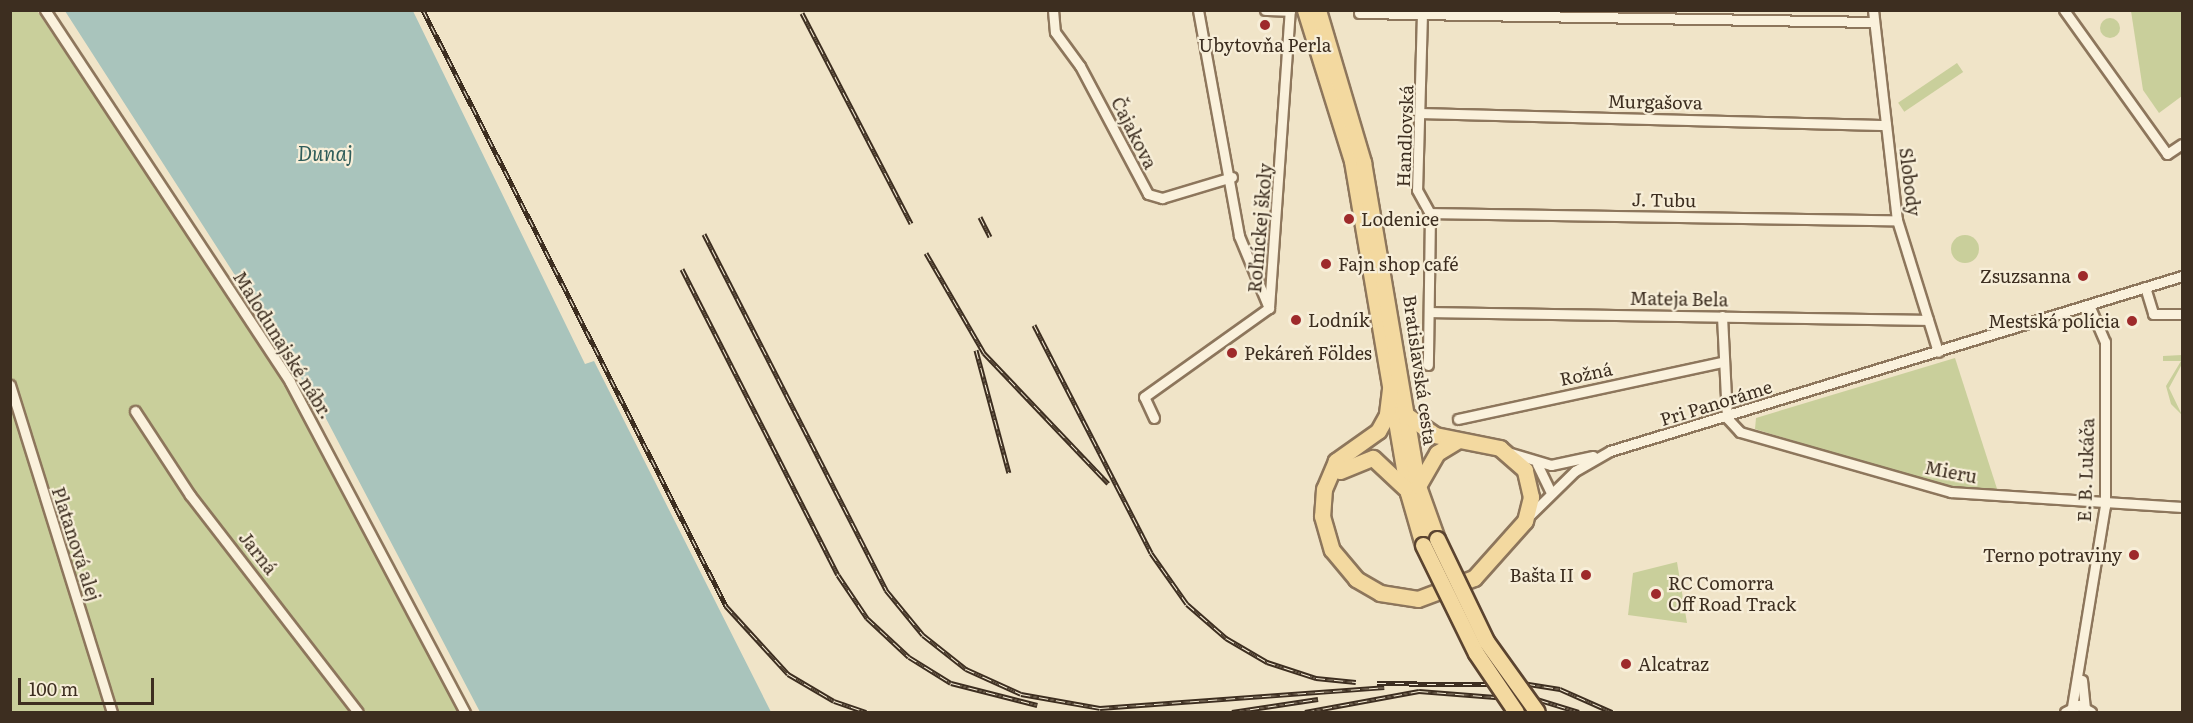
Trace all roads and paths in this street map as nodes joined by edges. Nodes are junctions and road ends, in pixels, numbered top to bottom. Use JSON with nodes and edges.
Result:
{"nodes":[{"id":1,"x":45,"y":10,"type":"edge"},
{"id":2,"x":1053,"y":10,"type":"edge"},
{"id":3,"x":1198,"y":10,"type":"edge"},
{"id":4,"x":1265,"y":10,"type":"edge"},
{"id":5,"x":1305,"y":10,"type":"edge"},
{"id":6,"x":1318,"y":10,"type":"edge"},
{"id":7,"x":1873,"y":10,"type":"edge"},
{"id":8,"x":2064,"y":10,"type":"edge"},
{"id":9,"x":1291,"y":11,"type":"edge"},
{"id":10,"x":1482,"y":12,"type":"edge"},
{"id":11,"x":1359,"y":13,"type":"dead end"},
{"id":12,"x":1422,"y":13,"type":"junction"},
{"id":13,"x":1601,"y":13,"type":"edge"},
{"id":14,"x":1874,"y":22,"type":"junction"},
{"id":15,"x":1423,"y":113,"type":"junction"},
{"id":16,"x":1886,"y":125,"type":"junction"},
{"id":17,"x":2182,"y":144,"type":"edge"},
{"id":18,"x":1232,"y":177,"type":"junction"},
{"id":19,"x":1430,"y":213,"type":"junction"},
{"id":20,"x":1897,"y":220,"type":"junction"},
{"id":21,"x":2182,"y":276,"type":"edge"},
{"id":22,"x":2145,"y":287,"type":"junction"},
{"id":23,"x":2089,"y":305,"type":"junction"},
{"id":24,"x":1269,"y":308,"type":"junction"},
{"id":25,"x":1430,"y":312,"type":"junction"},
{"id":26,"x":2182,"y":314,"type":"edge"},
{"id":27,"x":1722,"y":316,"type":"junction"},
{"id":28,"x":1928,"y":320,"type":"junction"},
{"id":29,"x":1938,"y":352,"type":"junction"},
{"id":30,"x":1722,"y":362,"type":"junction"},
{"id":31,"x":1428,"y":365,"type":"dead end"},
{"id":32,"x":10,"y":385,"type":"edge"},
{"id":33,"x":1390,"y":389,"type":"junction"},
{"id":34,"x":135,"y":411,"type":"dead end"},
{"id":35,"x":1406,"y":414,"type":"junction"},
{"id":36,"x":1154,"y":418,"type":"dead end"},
{"id":37,"x":1727,"y":418,"type":"junction"},
{"id":38,"x":1458,"y":419,"type":"dead end"},
{"id":39,"x":1457,"y":441,"type":"junction"},
{"id":40,"x":1500,"y":448,"type":"junction"},
{"id":41,"x":1610,"y":451,"type":"junction"},
{"id":42,"x":1537,"y":464,"type":"junction"},
{"id":43,"x":1529,"y":480,"type":"junction"},
{"id":44,"x":1328,"y":481,"type":"junction"},
{"id":45,"x":1413,"y":489,"type":"junction"},
{"id":46,"x":1551,"y":493,"type":"junction"},
{"id":47,"x":2104,"y":506,"type":"junction"},
{"id":48,"x":2182,"y":507,"type":"edge"},
{"id":49,"x":1525,"y":521,"type":"junction"},
{"id":50,"x":1430,"y":542,"type":"junction"},
{"id":51,"x":2081,"y":675,"type":"junction"},
{"id":52,"x":2088,"y":710,"type":"edge"},
{"id":53,"x":2067,"y":711,"type":"edge"},
{"id":54,"x":112,"y":712,"type":"edge"},
{"id":55,"x":358,"y":712,"type":"edge"},
{"id":56,"x":465,"y":712,"type":"edge"},
{"id":57,"x":1516,"y":712,"type":"edge"},
{"id":58,"x":1537,"y":712,"type":"edge"}],
"edges":[{"from":1,"to":56,"type":"street","name":"Malodunajské nábr."},
{"from":2,"to":18,"type":"street","name":"Čajakova"},
{"from":3,"to":18,"type":"street"},
{"from":4,"to":9,"type":"street"},
{"from":5,"to":33,"type":"main road","name":"Bratislavská cesta"},
{"from":6,"to":35,"type":"main road","name":"Bratislavská cesta"},
{"from":7,"to":14,"type":"street","name":"Slobody"},
{"from":8,"to":17,"type":"street"},
{"from":9,"to":24,"type":"street","name":"Roľníckej školy"},
{"from":10,"to":12,"type":"street"},
{"from":10,"to":13,"type":"street"},
{"from":11,"to":12,"type":"street"},
{"from":12,"to":15,"type":"street","name":"Handlovská"},
{"from":13,"to":14,"type":"street"},
{"from":14,"to":16,"type":"street","name":"Slobody"},
{"from":15,"to":16,"type":"street","name":"Murgašova"},
{"from":15,"to":19,"type":"street","name":"Handlovská"},
{"from":16,"to":20,"type":"street","name":"Slobody"},
{"from":18,"to":24,"type":"street"},
{"from":19,"to":20,"type":"street","name":"J. Tubu"},
{"from":19,"to":25,"type":"street","name":"Handlovská"},
{"from":20,"to":28,"type":"street","name":"Slobody"},
{"from":21,"to":22,"type":"street","name":"Pri Panoráme"},
{"from":22,"to":23,"type":"street","name":"Pri Panoráme"},
{"from":22,"to":26,"type":"street"},
{"from":23,"to":29,"type":"street","name":"Pri Panoráme"},
{"from":23,"to":47,"type":"street","name":"E. B. Lukáča"},
{"from":24,"to":36,"type":"street","name":"Roľníckej školy"},
{"from":25,"to":27,"type":"street","name":"Mateja Bela"},
{"from":25,"to":31,"type":"street","name":"Handlovská"},
{"from":27,"to":28,"type":"street","name":"Mateja Bela"},
{"from":27,"to":30,"type":"street"},
{"from":28,"to":29,"type":"street","name":"Slobody"},
{"from":29,"to":37,"type":"street","name":"Pri Panoráme"},
{"from":30,"to":37,"type":"street"},
{"from":30,"to":38,"type":"street","name":"Rožná"},
{"from":32,"to":54,"type":"street","name":"Platanová alej"},
{"from":33,"to":44,"type":"main road"},
{"from":33,"to":45,"type":"main road","name":"Bratislavská cesta"},
{"from":34,"to":55,"type":"street","name":"Jarná"},
{"from":35,"to":39,"type":"main road"},
{"from":35,"to":45,"type":"main road","name":"Bratislavská cesta"},
{"from":37,"to":41,"type":"street","name":"Pri Panoráme"},
{"from":37,"to":47,"type":"street","name":"Mieru"},
{"from":39,"to":40,"type":"main road"},
{"from":39,"to":45,"type":"main road"},
{"from":40,"to":42,"type":"street"},
{"from":40,"to":43,"type":"main road"},
{"from":41,"to":42,"type":"street"},
{"from":41,"to":46,"type":"street","name":"Pri Panoráme"},
{"from":42,"to":46,"type":"street"},
{"from":43,"to":46,"type":"street"},
{"from":43,"to":49,"type":"main road"},
{"from":44,"to":45,"type":"main road"},
{"from":44,"to":49,"type":"main road"},
{"from":45,"to":50,"type":"main road","name":"Bratislavská cesta"},
{"from":46,"to":49,"type":"street","name":"Pri Panoráme"},
{"from":47,"to":48,"type":"street","name":"Mieru"},
{"from":47,"to":51,"type":"street","name":"E. B. Lukáča"},
{"from":50,"to":57,"type":"main road","name":"Bratislavská cesta","bridge":true},
{"from":50,"to":58,"type":"main road","name":"Bratislavská cesta","bridge":true},
{"from":51,"to":52,"type":"street","name":"E. B. Lukáča"},
{"from":51,"to":53,"type":"street","name":"E. B. Lukáča"},
{"from":52,"to":53,"type":"street"}]}
